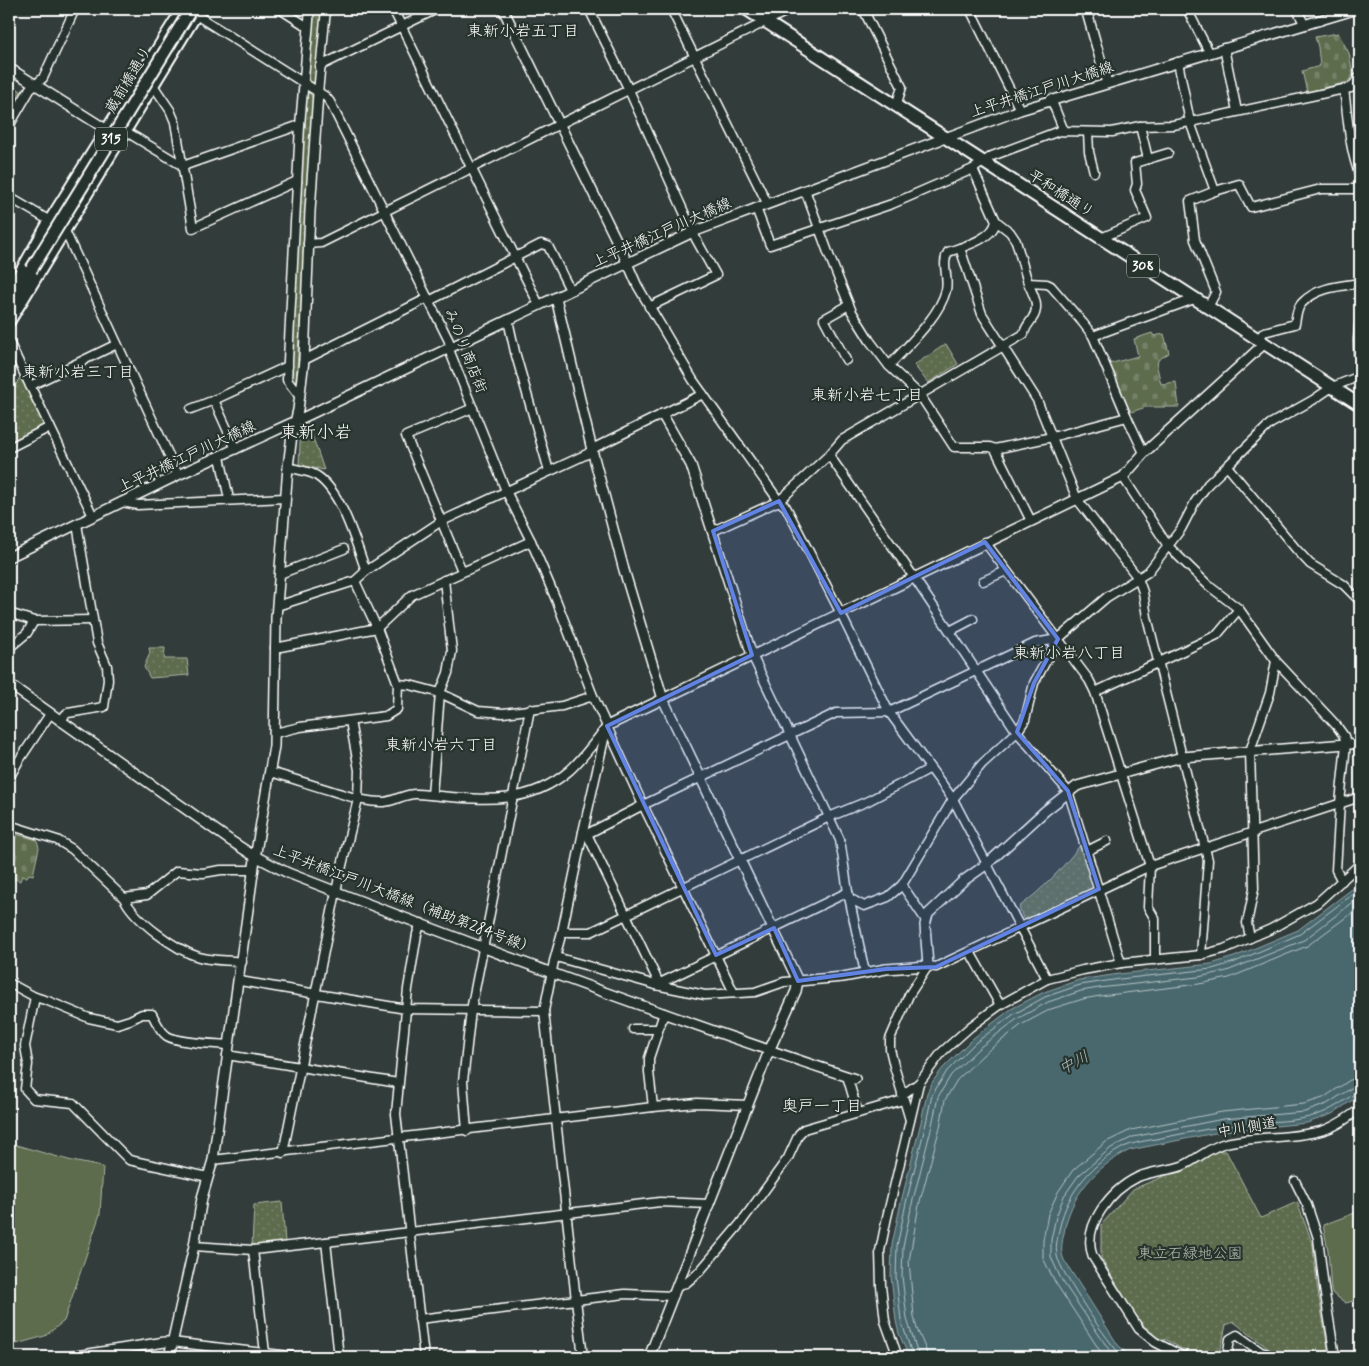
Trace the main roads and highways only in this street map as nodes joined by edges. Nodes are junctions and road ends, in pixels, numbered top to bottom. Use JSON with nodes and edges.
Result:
{"nodes":[{"id":1,"x":183,"y":9,"type":"edge"},
{"id":2,"x":746,"y":9,"type":"edge"},
{"id":3,"x":193,"y":10,"type":"edge"},
{"id":4,"x":95,"y":148,"type":"junction"},
{"id":5,"x":108,"y":159,"type":"junction"},
{"id":6,"x":31,"y":270,"type":"junction"},
{"id":7,"x":9,"y":293,"type":"edge"},
{"id":8,"x":9,"y":302,"type":"edge"},
{"id":9,"x":9,"y":317,"type":"edge"},
{"id":10,"x":9,"y":321,"type":"edge"},
{"id":11,"x":1360,"y":405,"type":"edge"}],
"edges":[{"from":1,"to":4,"type":"main road"},
{"from":2,"to":11,"type":"main road","name":"平和橋通り","number":"308"},
{"from":3,"to":5,"type":"main road"},
{"from":3,"to":6,"type":"main road","name":"蔵前橋通り","number":"315","bridge":true},
{"from":4,"to":5,"type":"main road"},
{"from":4,"to":7,"type":"main road"},
{"from":5,"to":10,"type":"main road"},
{"from":6,"to":8,"type":"main road","name":"蔵前橋通り","number":"315"},
{"from":6,"to":9,"type":"main road","name":"蔵前橋通り","number":"315"}]}
